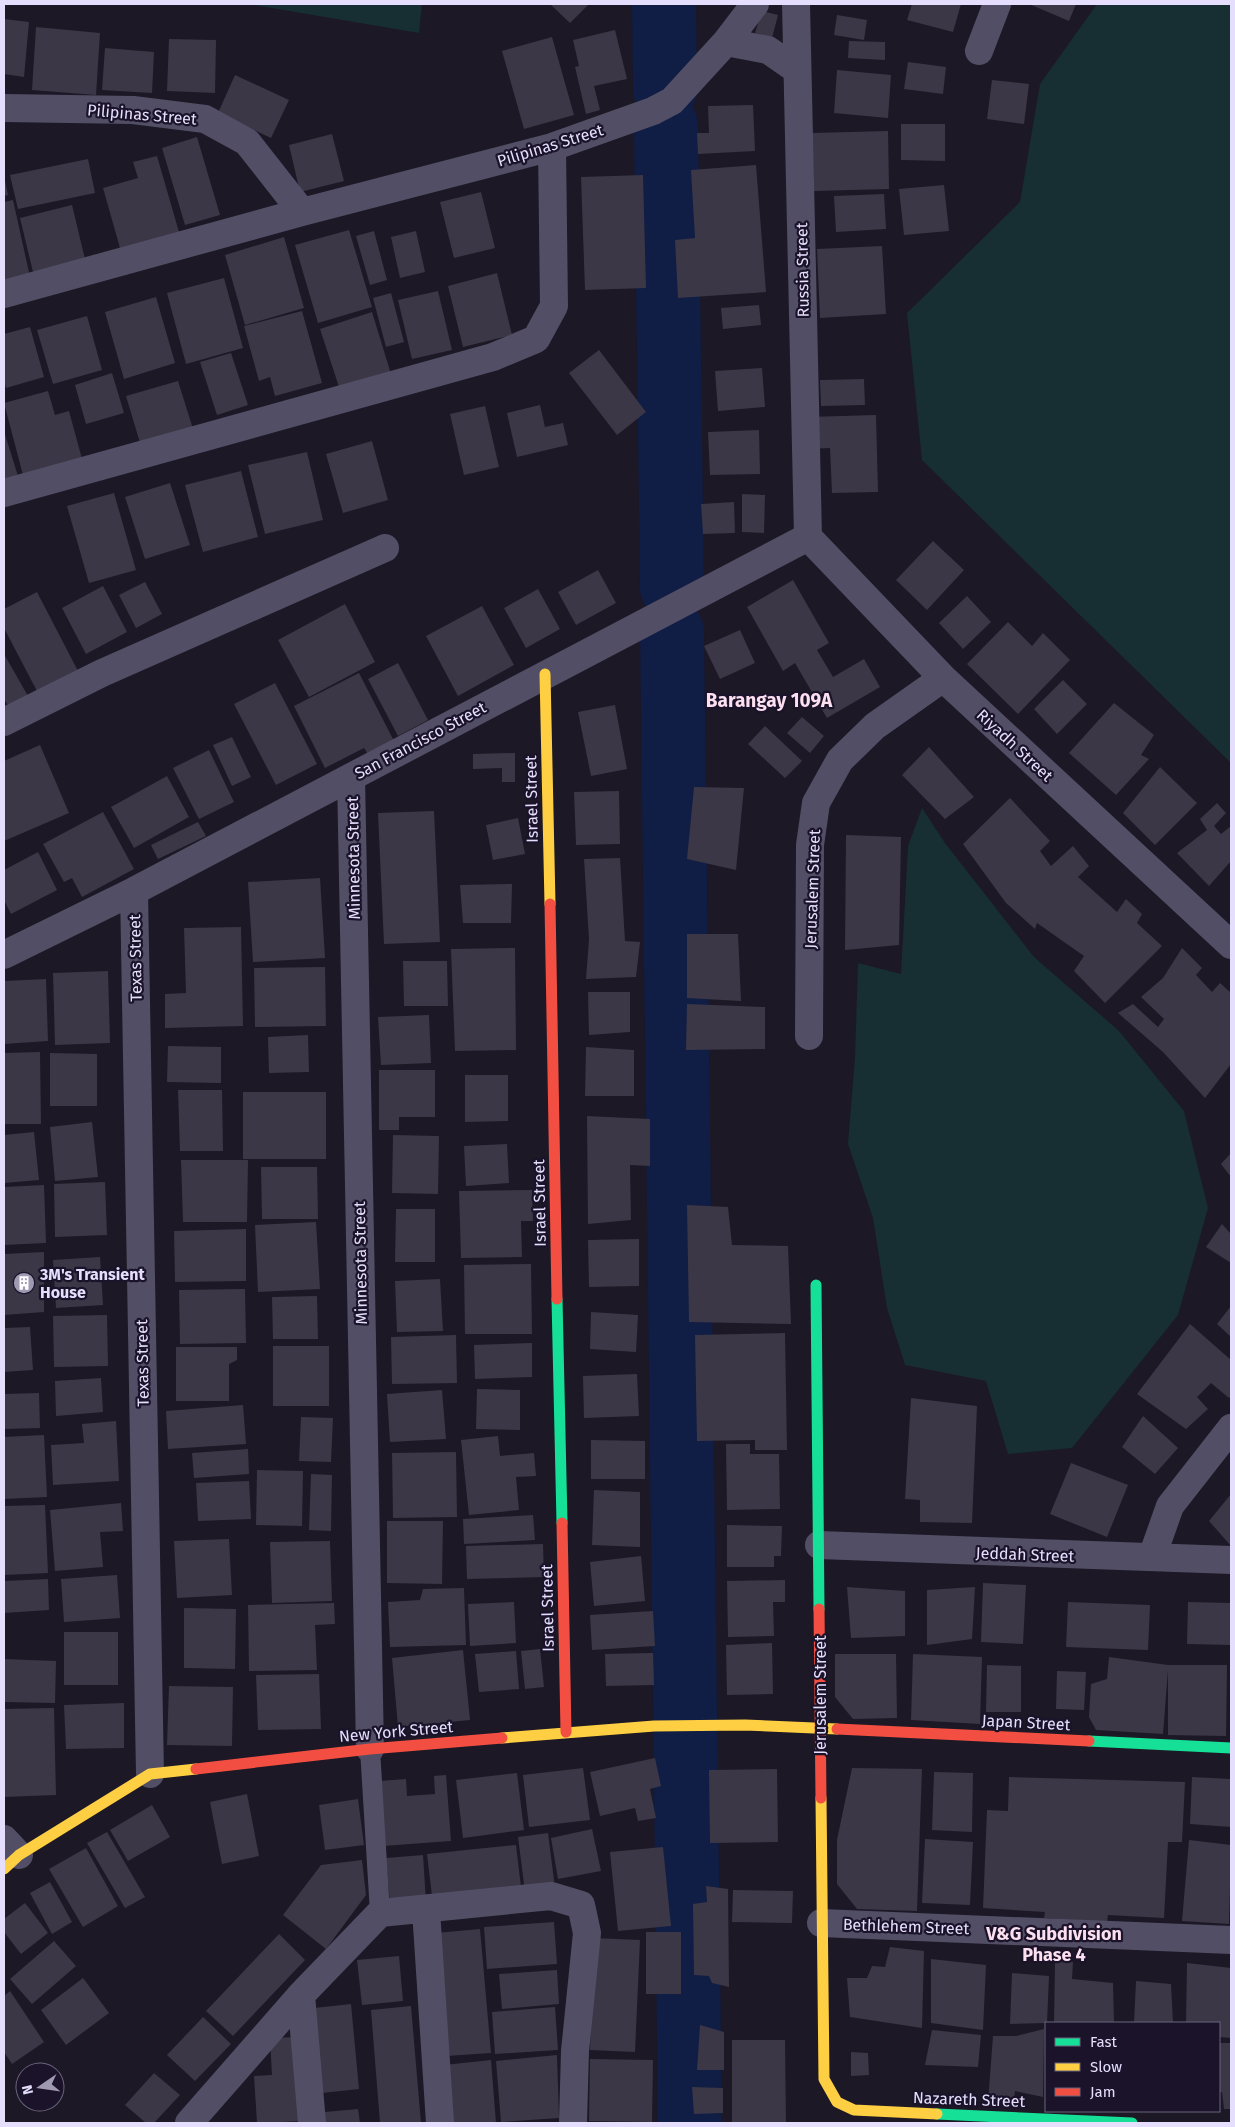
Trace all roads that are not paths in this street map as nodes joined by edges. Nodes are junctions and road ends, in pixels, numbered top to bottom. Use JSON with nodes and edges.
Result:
{"nodes":[{"id":1,"x":755,"y":4,"type":"edge"},
{"id":2,"x":796,"y":4,"type":"edge"},
{"id":3,"x":997,"y":4,"type":"edge"},
{"id":4,"x":726,"y":42,"type":"junction"},
{"id":5,"x":979,"y":51,"type":"dead end"},
{"id":6,"x":797,"y":70,"type":"junction"},
{"id":7,"x":4,"y":108,"type":"edge"},
{"id":8,"x":552,"y":147,"type":"junction"},
{"id":9,"x":302,"y":212,"type":"junction"},
{"id":10,"x":4,"y":294,"type":"edge"},
{"id":11,"x":4,"y":493,"type":"edge"},
{"id":12,"x":808,"y":537,"type":"junction"},
{"id":13,"x":385,"y":548,"type":"dead end"},
{"id":14,"x":544,"y":674,"type":"junction"},
{"id":15,"x":943,"y":678,"type":"junction"},
{"id":16,"x":4,"y":722,"type":"edge"},
{"id":17,"x":351,"y":777,"type":"junction"},
{"id":18,"x":134,"y":891,"type":"junction"},
{"id":19,"x":1231,"y":945,"type":"edge"},
{"id":20,"x":4,"y":954,"type":"edge"},
{"id":21,"x":809,"y":1036,"type":"dead end"},
{"id":22,"x":816,"y":1285,"type":"dead end"},
{"id":23,"x":1231,"y":1428,"type":"edge"},
{"id":24,"x":819,"y":1545,"type":"junction"},
{"id":25,"x":1152,"y":1557,"type":"junction"},
{"id":26,"x":1231,"y":1560,"type":"edge"},
{"id":27,"x":820,"y":1729,"type":"junction"},
{"id":28,"x":566,"y":1732,"type":"junction"},
{"id":29,"x":1231,"y":1748,"type":"edge"},
{"id":30,"x":370,"y":1749,"type":"junction"},
{"id":31,"x":150,"y":1774,"type":"junction"},
{"id":32,"x":9,"y":1854,"type":"edge"},
{"id":33,"x":426,"y":1910,"type":"junction"},
{"id":34,"x":380,"y":1913,"type":"junction"},
{"id":35,"x":821,"y":1923,"type":"junction"},
{"id":36,"x":1231,"y":1940,"type":"edge"},
{"id":37,"x":301,"y":1995,"type":"junction"},
{"id":38,"x":837,"y":2102,"type":"joint"},
{"id":39,"x":1031,"y":2120,"type":"edge"},
{"id":40,"x":189,"y":2123,"type":"edge"},
{"id":41,"x":312,"y":2123,"type":"edge"},
{"id":42,"x":440,"y":2123,"type":"edge"},
{"id":43,"x":573,"y":2123,"type":"edge"},
{"id":44,"x":1132,"y":2123,"type":"edge"}],
"edges":[{"from":1,"to":4,"type":"street","name":"Pilipinas Street"},
{"from":2,"to":6,"type":"street","name":"Russia Street"},
{"from":3,"to":5,"type":"street"},
{"from":4,"to":6,"type":"street"},
{"from":4,"to":8,"type":"street","name":"Pilipinas Street"},
{"from":6,"to":12,"type":"street","name":"Russia Street"},
{"from":7,"to":9,"type":"street","name":"Pilipinas Street"},
{"from":8,"to":9,"type":"street","name":"Pilipinas Street"},
{"from":8,"to":11,"type":"street"},
{"from":9,"to":10,"type":"street","name":"Pilipinas Street"},
{"from":12,"to":14,"type":"street","name":"San Francisco Street"},
{"from":12,"to":15,"type":"street","name":"Riyadh Street"},
{"from":13,"to":16,"type":"street"},
{"from":14,"to":17,"type":"street","name":"San Francisco Street"},
{"from":14,"to":28,"type":"street","name":"Israel Street"},
{"from":15,"to":19,"type":"street","name":"Riyadh Street"},
{"from":15,"to":21,"type":"street","name":"Jerusalem Street"},
{"from":17,"to":18,"type":"street","name":"San Francisco Street"},
{"from":17,"to":30,"type":"street","name":"Minnesota Street"},
{"from":18,"to":20,"type":"street","name":"San Francisco Street"},
{"from":18,"to":31,"type":"street","name":"Texas Street"},
{"from":22,"to":24,"type":"street","name":"Jerusalem Street"},
{"from":23,"to":25,"type":"street"},
{"from":24,"to":25,"type":"street","name":"Jeddah Street"},
{"from":24,"to":27,"type":"street","name":"Jerusalem Street"},
{"from":25,"to":26,"type":"street","name":"Jeddah Street"},
{"from":27,"to":28,"type":"street","name":"New York Street"},
{"from":27,"to":29,"type":"street","name":"Japan Street"},
{"from":27,"to":35,"type":"street","name":"Jerusalem Street"},
{"from":28,"to":30,"type":"street","name":"New York Street"},
{"from":30,"to":31,"type":"street","name":"New York Street"},
{"from":30,"to":34,"type":"lane"},
{"from":31,"to":32,"type":"street","name":"New York Street"},
{"from":33,"to":34,"type":"street"},
{"from":33,"to":42,"type":"street"},
{"from":33,"to":43,"type":"street"},
{"from":34,"to":37,"type":"street"},
{"from":35,"to":36,"type":"street","name":"Bethlehem Street"},
{"from":35,"to":38,"type":"street","name":"Jerusalem Street"},
{"from":37,"to":40,"type":"street"},
{"from":37,"to":41,"type":"street"},
{"from":38,"to":39,"type":"street","name":"Nazareth Street"},
{"from":39,"to":44,"type":"street","name":"Nazareth Street"}]}
